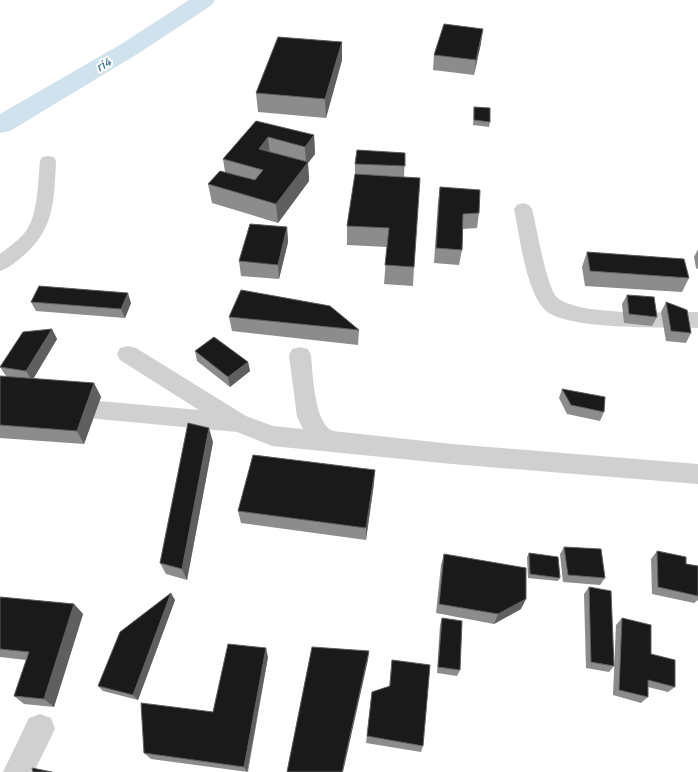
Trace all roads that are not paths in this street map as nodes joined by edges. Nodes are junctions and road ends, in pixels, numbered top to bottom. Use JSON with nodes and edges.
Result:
{"nodes":[{"id":1,"x":48,"y":161,"type":"dead end"},
{"id":2,"x":523,"y":209,"type":"dead end"},
{"id":3,"x":0,"y":264,"type":"edge"},
{"id":4,"x":698,"y":320,"type":"edge"},
{"id":5,"x":128,"y":354,"type":"dead end"},
{"id":6,"x":300,"y":356,"type":"dead end"},
{"id":7,"x":49,"y":405,"type":"edge"},
{"id":8,"x":238,"y":423,"type":"junction"},
{"id":9,"x":331,"y":441,"type":"junction"},
{"id":10,"x":698,"y":474,"type":"edge"},
{"id":11,"x":40,"y":729,"type":"dead end"},
{"id":12,"x":18,"y":772,"type":"edge"}],
"edges":[{"from":1,"to":3,"type":"street"},
{"from":2,"to":4,"type":"street"},
{"from":5,"to":8,"type":"street"},
{"from":6,"to":9,"type":"street"},
{"from":7,"to":8,"type":"street"},
{"from":8,"to":9,"type":"street"},
{"from":9,"to":10,"type":"street"},
{"from":11,"to":12,"type":"street"}]}
